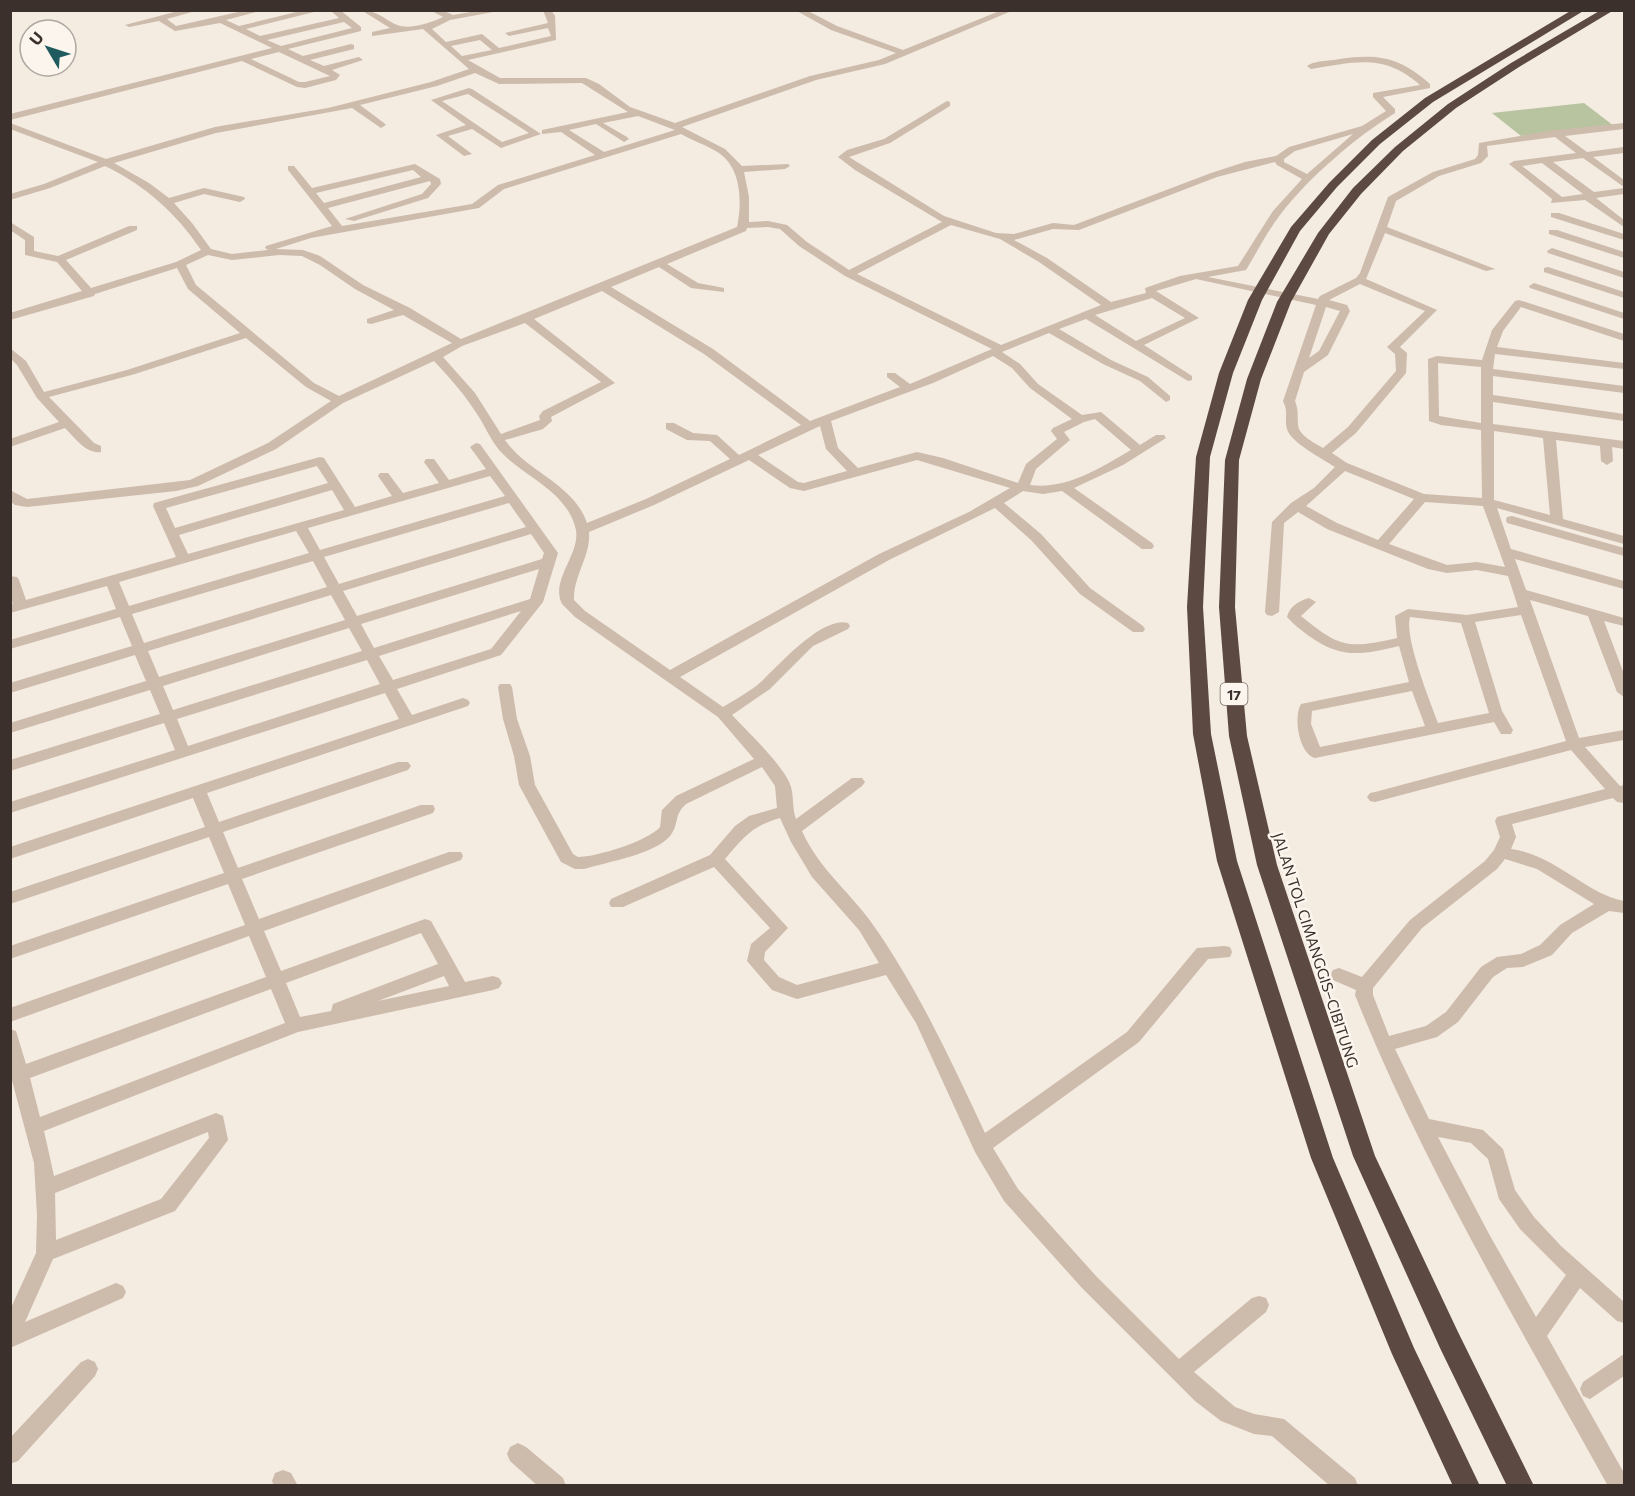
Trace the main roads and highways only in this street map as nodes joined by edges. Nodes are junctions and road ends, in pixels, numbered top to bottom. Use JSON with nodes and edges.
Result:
{"nodes":[{"id":1,"x":1581,"y":10,"type":"edge"},
{"id":2,"x":1609,"y":10,"type":"edge"},
{"id":3,"x":1467,"y":1485,"type":"edge"},
{"id":4,"x":1521,"y":1485,"type":"edge"}],
"edges":[{"from":1,"to":3,"type":"highway","number":"17"},
{"from":2,"to":4,"type":"highway","name":"JALAN TOL CIMANGGIS–CIBITUNG","number":"17"}]}
